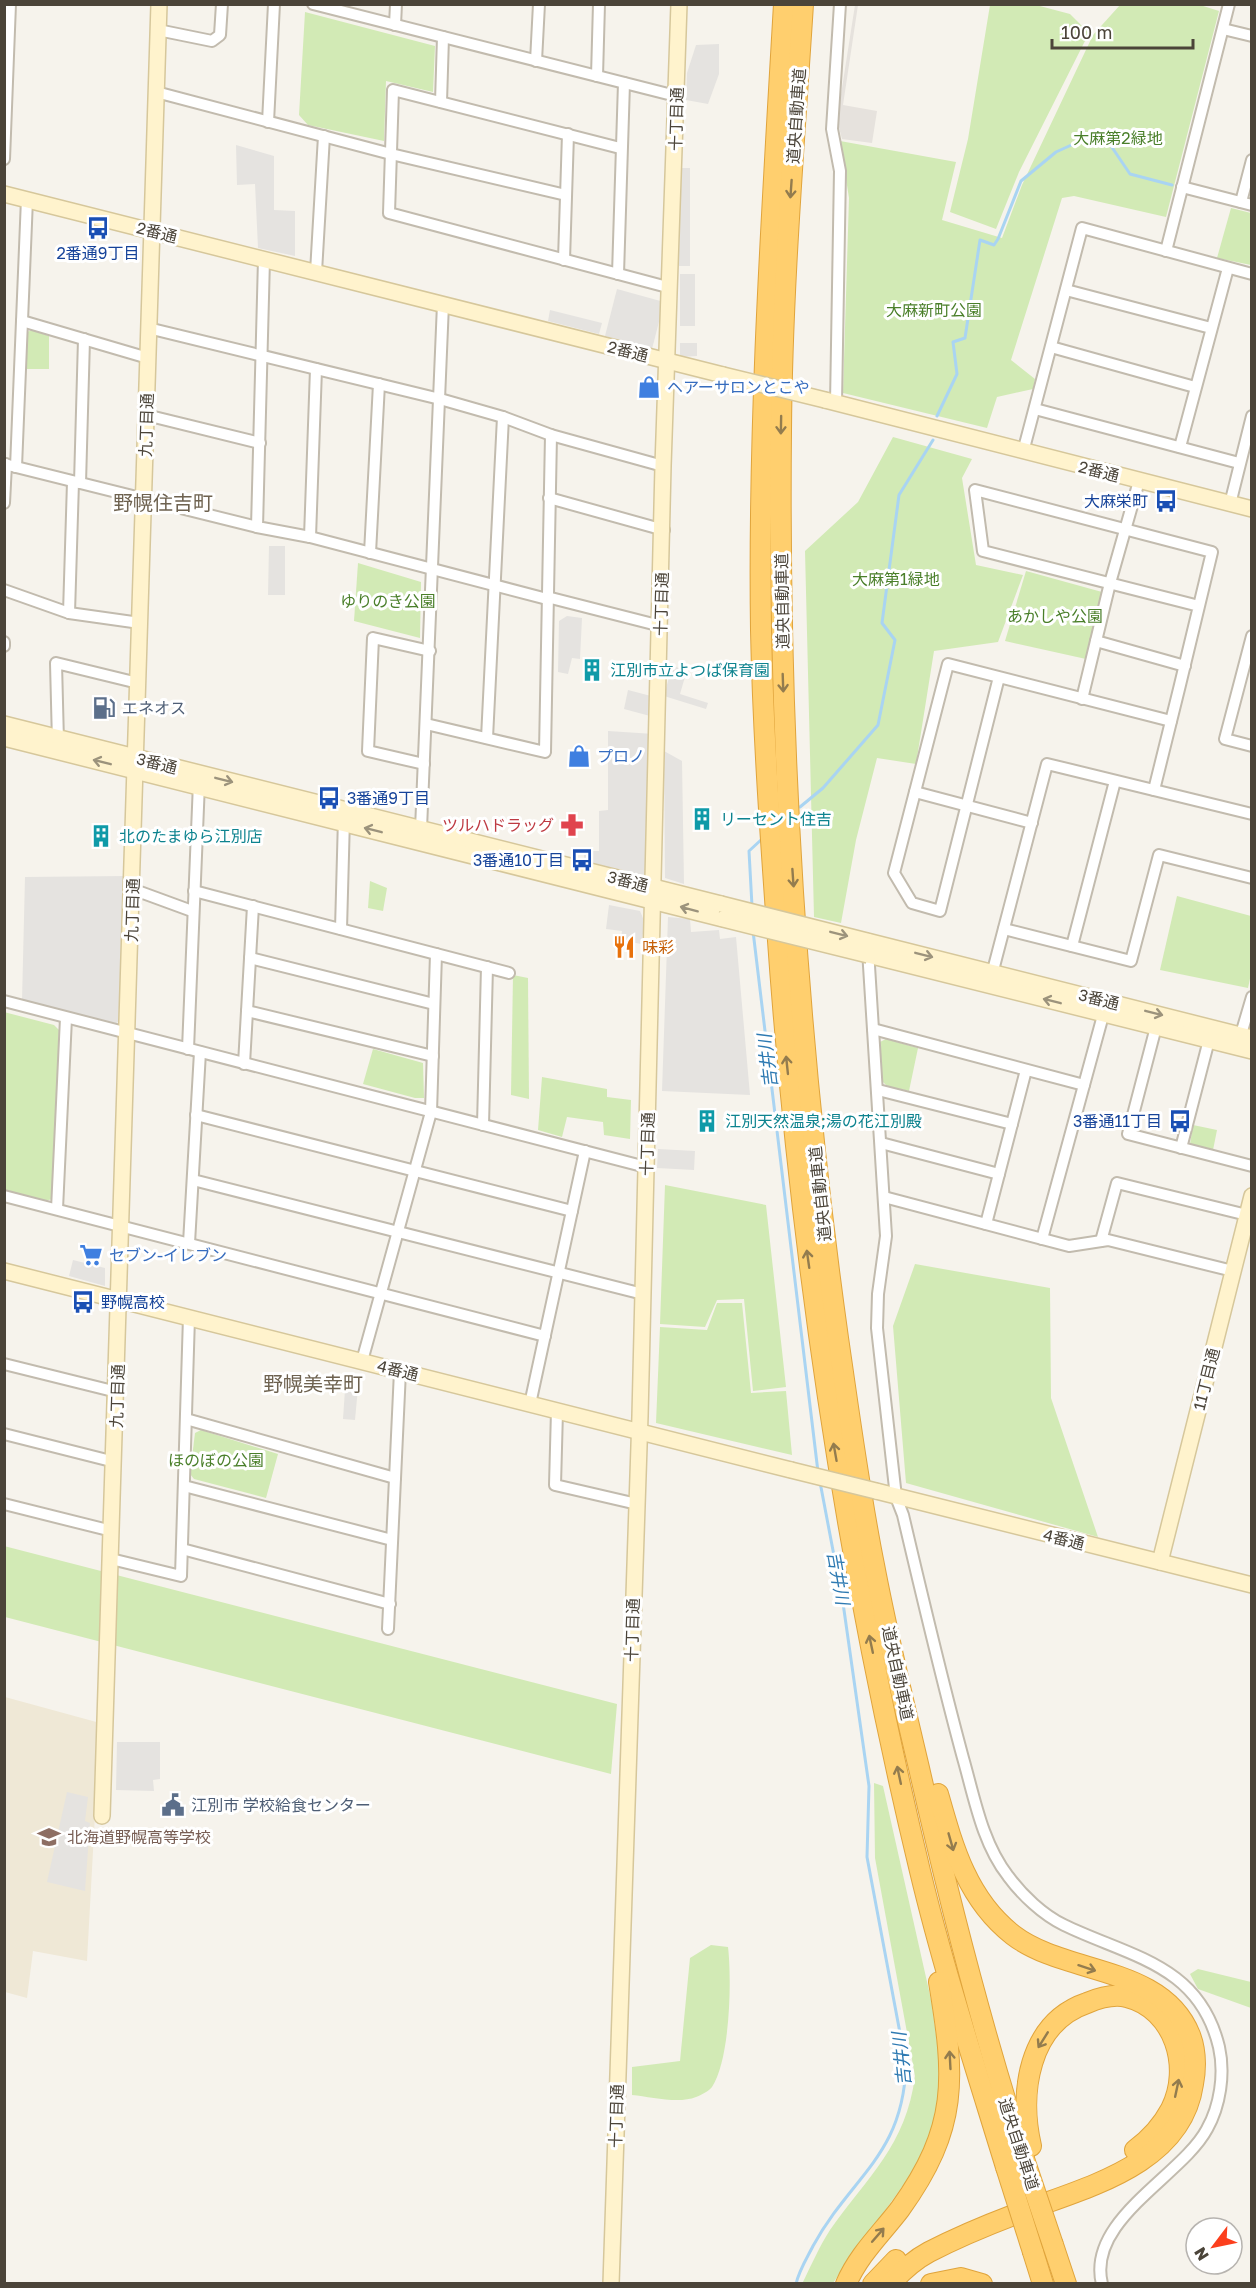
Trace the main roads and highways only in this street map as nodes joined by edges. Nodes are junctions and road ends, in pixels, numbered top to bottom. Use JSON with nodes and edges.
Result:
{"nodes":[{"id":1,"x":784,"y":4,"type":"edge"},
{"id":2,"x":803,"y":4,"type":"edge"},
{"id":3,"x":873,"y":1563,"type":"junction"},
{"id":4,"x":920,"y":1873,"type":"junction"},
{"id":5,"x":1022,"y":2162,"type":"junction"},
{"id":6,"x":846,"y":2283,"type":"edge"},
{"id":7,"x":873,"y":2283,"type":"edge"},
{"id":8,"x":890,"y":2283,"type":"edge"},
{"id":9,"x":931,"y":2283,"type":"edge"},
{"id":10,"x":982,"y":2283,"type":"edge"},
{"id":11,"x":1043,"y":2283,"type":"edge"},
{"id":12,"x":1066,"y":2283,"type":"edge"}],
"edges":[{"from":4,"to":1,"type":"highway","name":"道央自動車道","one_way":true},
{"from":2,"to":3,"type":"highway","name":"道央自動車道","one_way":true},
{"from":3,"to":5,"type":"highway","name":"道央自動車道"},
{"from":3,"to":8,"type":"highway","one_way":true},
{"from":4,"to":5,"type":"highway","name":"道央自動車道"},
{"from":6,"to":4,"type":"highway","one_way":true},
{"from":7,"to":5,"type":"highway","one_way":true},
{"from":5,"to":11,"type":"highway","name":"道央自動車道","bridge":true},
{"from":5,"to":12,"type":"highway","bridge":true},
{"from":9,"to":10,"type":"highway"}]}
